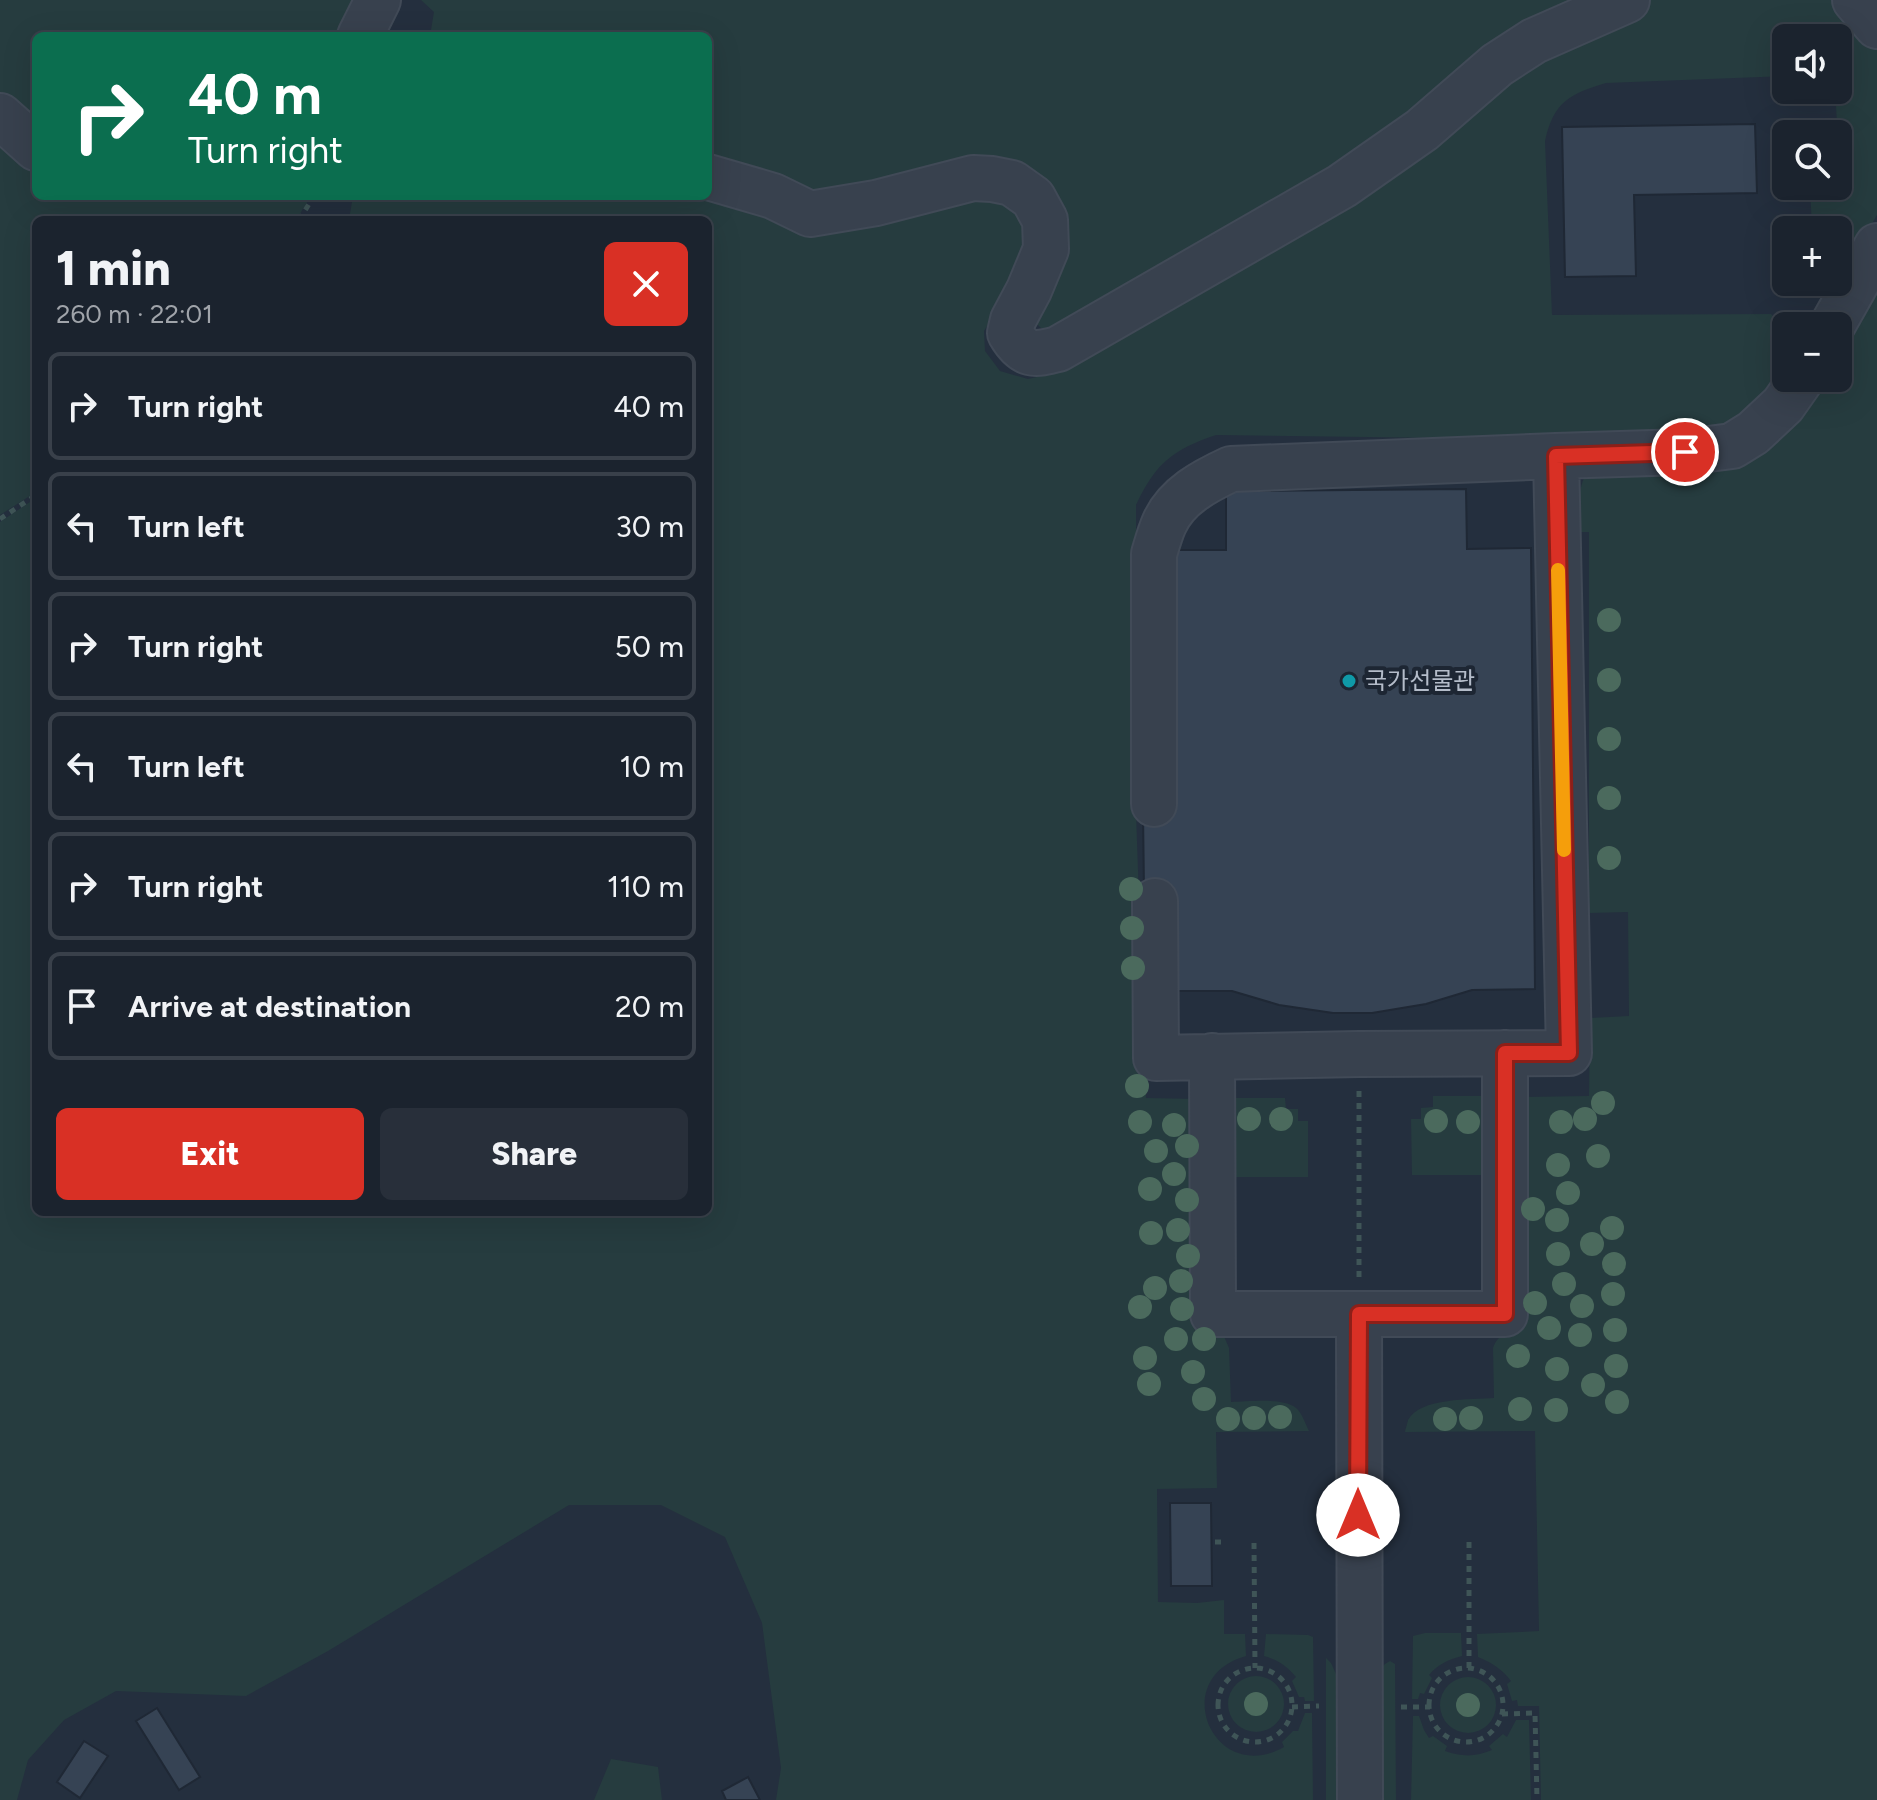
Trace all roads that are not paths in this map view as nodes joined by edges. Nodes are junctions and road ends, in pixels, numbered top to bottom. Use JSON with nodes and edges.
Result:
{"nodes":[{"id":1,"x":378,"y":0,"type":"edge"},
{"id":2,"x":1627,"y":0,"type":"edge"},
{"id":3,"x":1855,"y":0,"type":"edge"},
{"id":4,"x":1877,"y":26,"type":"edge"},
{"id":5,"x":362,"y":32,"type":"edge"},
{"id":6,"x":0,"y":116,"type":"edge"},
{"id":7,"x":32,"y":144,"type":"edge"},
{"id":8,"x":712,"y":178,"type":"edge"},
{"id":9,"x":1877,"y":246,"type":"edge"},
{"id":10,"x":1840,"y":312,"type":"edge"},
{"id":11,"x":1792,"y":392,"type":"edge"},
{"id":12,"x":1556,"y":456,"type":"junction"},
{"id":13,"x":1154,"y":804,"type":"dead end"},
{"id":14,"x":1155,"y":901,"type":"dead end"},
{"id":15,"x":1505,"y":1053,"type":"junction"},
{"id":16,"x":1212,"y":1056,"type":"junction"},
{"id":17,"x":1359,"y":1314,"type":"junction"},
{"id":18,"x":1360,"y":1800,"type":"edge"}],
"edges":[{"from":1,"to":5,"type":"street"},
{"from":2,"to":8,"type":"street"},
{"from":3,"to":4,"type":"street"},
{"from":6,"to":7,"type":"street"},
{"from":9,"to":10,"type":"street"},
{"from":11,"to":12,"type":"street"},
{"from":12,"to":13,"type":"street"},
{"from":12,"to":15,"type":"street"},
{"from":14,"to":16,"type":"street"},
{"from":15,"to":16,"type":"street"},
{"from":15,"to":17,"type":"street"},
{"from":16,"to":17,"type":"street"},
{"from":17,"to":18,"type":"street"}]}
